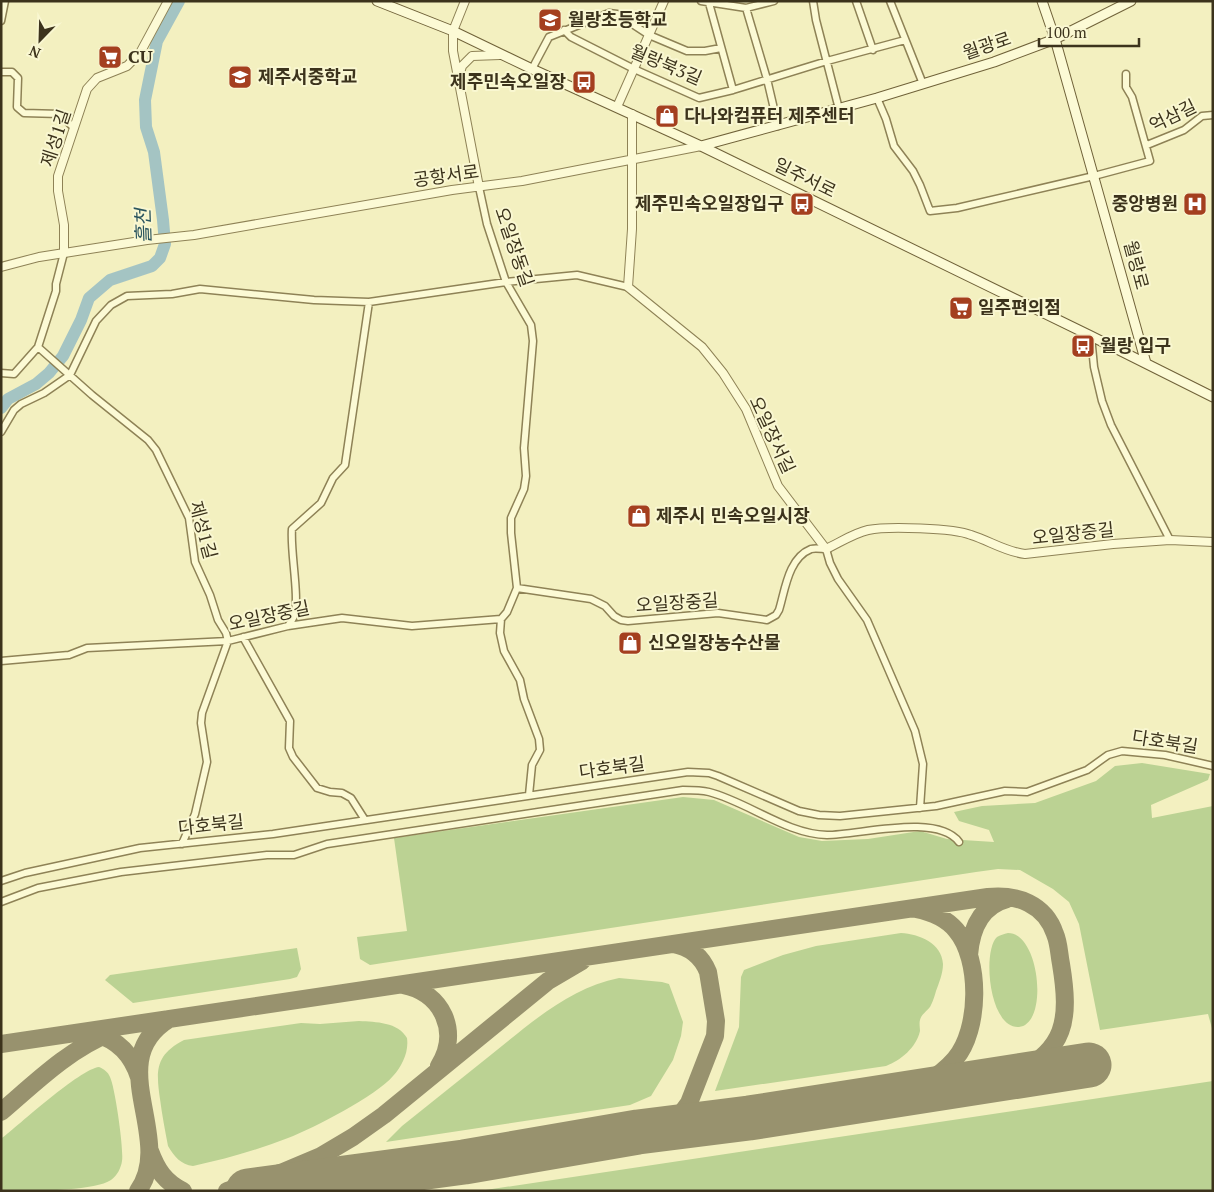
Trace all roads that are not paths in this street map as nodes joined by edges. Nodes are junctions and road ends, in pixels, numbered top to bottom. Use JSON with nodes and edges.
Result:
{"nodes":[{"id":1,"x":5,"y":1,"type":"edge"},
{"id":2,"x":168,"y":1,"type":"edge"},
{"id":3,"x":377,"y":1,"type":"edge"},
{"id":4,"x":465,"y":1,"type":"edge"},
{"id":5,"x":664,"y":1,"type":"edge"},
{"id":6,"x":701,"y":1,"type":"edge"},
{"id":7,"x":774,"y":1,"type":"edge"},
{"id":8,"x":813,"y":1,"type":"edge"},
{"id":9,"x":856,"y":1,"type":"edge"},
{"id":10,"x":890,"y":1,"type":"edge"},
{"id":11,"x":1042,"y":1,"type":"edge"},
{"id":12,"x":1130,"y":1,"type":"edge"},
{"id":13,"x":709,"y":3,"type":"junction"},
{"id":14,"x":746,"y":8,"type":"junction"},
{"id":15,"x":1,"y":21,"type":"edge"},
{"id":16,"x":564,"y":30,"type":"junction"},
{"id":17,"x":453,"y":31,"type":"junction"},
{"id":18,"x":649,"y":36,"type":"junction"},
{"id":19,"x":1056,"y":39,"type":"junction"},
{"id":20,"x":905,"y":40,"type":"junction"},
{"id":21,"x":721,"y":48,"type":"junction"},
{"id":22,"x":873,"y":50,"type":"junction"},
{"id":23,"x":504,"y":55,"type":"junction"},
{"id":24,"x":827,"y":61,"type":"junction"},
{"id":25,"x":532,"y":69,"type":"junction"},
{"id":26,"x":634,"y":69,"type":"junction"},
{"id":27,"x":1,"y":72,"type":"edge"},
{"id":28,"x":1126,"y":74,"type":"dead end"},
{"id":29,"x":458,"y":78,"type":"junction"},
{"id":30,"x":767,"y":79,"type":"junction"},
{"id":31,"x":923,"y":84,"type":"junction"},
{"id":32,"x":733,"y":90,"type":"junction"},
{"id":33,"x":877,"y":98,"type":"junction"},
{"id":34,"x":617,"y":107,"type":"junction"},
{"id":35,"x":839,"y":108,"type":"junction"},
{"id":36,"x":632,"y":114,"type":"junction"},
{"id":37,"x":1213,"y":115,"type":"edge"},
{"id":38,"x":778,"y":126,"type":"junction"},
{"id":39,"x":74,"y":128,"type":"junction"},
{"id":40,"x":701,"y":146,"type":"junction"},
{"id":41,"x":1147,"y":146,"type":"junction"},
{"id":42,"x":632,"y":160,"type":"junction"},
{"id":43,"x":1094,"y":176,"type":"junction"},
{"id":44,"x":478,"y":187,"type":"junction"},
{"id":45,"x":64,"y":253,"type":"junction"},
{"id":46,"x":1,"y":267,"type":"edge"},
{"id":47,"x":506,"y":282,"type":"junction"},
{"id":48,"x":628,"y":287,"type":"junction"},
{"id":49,"x":369,"y":302,"type":"junction"},
{"id":50,"x":1091,"y":336,"type":"junction"},
{"id":51,"x":38,"y":347,"type":"junction"},
{"id":52,"x":1146,"y":363,"type":"junction"},
{"id":53,"x":1,"y":373,"type":"edge"},
{"id":54,"x":70,"y":375,"type":"junction"},
{"id":55,"x":1213,"y":397,"type":"edge"},
{"id":56,"x":1,"y":432,"type":"edge"},
{"id":57,"x":1170,"y":540,"type":"junction"},
{"id":58,"x":1213,"y":542,"type":"edge"},
{"id":59,"x":826,"y":549,"type":"junction"},
{"id":60,"x":517,"y":588,"type":"junction"},
{"id":61,"x":501,"y":619,"type":"junction"},
{"id":62,"x":288,"y":626,"type":"junction"},
{"id":63,"x":243,"y":636,"type":"junction"},
{"id":64,"x":228,"y":641,"type":"junction"},
{"id":65,"x":1,"y":661,"type":"edge"},
{"id":66,"x":1213,"y":766,"type":"edge"},
{"id":67,"x":529,"y":795,"type":"junction"},
{"id":68,"x":920,"y":808,"type":"junction"},
{"id":69,"x":365,"y":820,"type":"junction"},
{"id":70,"x":959,"y":842,"type":"dead end"},
{"id":71,"x":182,"y":844,"type":"junction"},
{"id":72,"x":1,"y":881,"type":"edge"},
{"id":73,"x":1,"y":902,"type":"edge"}],
"edges":[{"from":1,"to":15,"type":"street"},
{"from":2,"to":39,"type":"street","name":"제성1길"},
{"from":3,"to":17,"type":"main road","name":"일주서로"},
{"from":4,"to":17,"type":"street"},
{"from":5,"to":18,"type":"street"},
{"from":6,"to":13,"type":"street"},
{"from":7,"to":14,"type":"street"},
{"from":8,"to":24,"type":"street"},
{"from":9,"to":22,"type":"street"},
{"from":10,"to":20,"type":"street"},
{"from":11,"to":19,"type":"main road","name":"월랑로"},
{"from":12,"to":19,"type":"main road","name":"월광로"},
{"from":13,"to":14,"type":"street"},
{"from":13,"to":21,"type":"street","name":"월랑북3길"},
{"from":14,"to":30,"type":"street"},
{"from":16,"to":18,"type":"street"},
{"from":16,"to":25,"type":"street"},
{"from":16,"to":26,"type":"street","name":"월랑북3길"},
{"from":17,"to":23,"type":"main road","name":"일주서로"},
{"from":17,"to":29,"type":"street","name":"오일장동길"},
{"from":18,"to":21,"type":"street"},
{"from":18,"to":26,"type":"street"},
{"from":19,"to":31,"type":"main road","name":"월광로"},
{"from":19,"to":43,"type":"main road","name":"월랑로"},
{"from":20,"to":22,"type":"street","name":"월랑북3길"},
{"from":20,"to":31,"type":"street"},
{"from":21,"to":32,"type":"street","name":"월랑북3길"},
{"from":22,"to":24,"type":"street","name":"월랑북3길"},
{"from":23,"to":25,"type":"main road","name":"일주서로"},
{"from":23,"to":29,"type":"street"},
{"from":24,"to":30,"type":"street","name":"월랑북3길"},
{"from":24,"to":35,"type":"street"},
{"from":25,"to":34,"type":"main road","name":"일주서로"},
{"from":26,"to":32,"type":"street","name":"월랑북3길"},
{"from":26,"to":34,"type":"street"},
{"from":27,"to":39,"type":"street"},
{"from":28,"to":41,"type":"street"},
{"from":29,"to":44,"type":"street","name":"오일장동길"},
{"from":30,"to":32,"type":"street","name":"월랑북3길"},
{"from":30,"to":38,"type":"street"},
{"from":31,"to":33,"type":"main road","name":"월광로"},
{"from":33,"to":35,"type":"main road","name":"월광로"},
{"from":33,"to":43,"type":"street"},
{"from":34,"to":36,"type":"main road","name":"일주서로"},
{"from":35,"to":38,"type":"main road","name":"월광로"},
{"from":36,"to":40,"type":"main road","name":"일주서로"},
{"from":36,"to":42,"type":"street"},
{"from":37,"to":41,"type":"street","name":"억삼길"},
{"from":38,"to":40,"type":"main road","name":"월광로"},
{"from":39,"to":45,"type":"street","name":"제성1길"},
{"from":40,"to":42,"type":"street","name":"공항서로"},
{"from":40,"to":50,"type":"main road","name":"일주서로"},
{"from":41,"to":43,"type":"street"},
{"from":42,"to":44,"type":"street","name":"공항서로"},
{"from":42,"to":48,"type":"street"},
{"from":43,"to":52,"type":"main road","name":"월랑로"},
{"from":44,"to":45,"type":"street","name":"공항서로"},
{"from":44,"to":47,"type":"street","name":"오일장동길"},
{"from":45,"to":46,"type":"street"},
{"from":45,"to":51,"type":"street","name":"제성1길"},
{"from":47,"to":48,"type":"street"},
{"from":47,"to":49,"type":"street"},
{"from":47,"to":60,"type":"street","name":"오일장동길"},
{"from":48,"to":59,"type":"street","name":"오일장서길"},
{"from":49,"to":54,"type":"street"},
{"from":49,"to":62,"type":"street"},
{"from":50,"to":52,"type":"main road","name":"일주서로"},
{"from":50,"to":57,"type":"street"},
{"from":51,"to":53,"type":"street"},
{"from":51,"to":54,"type":"street","name":"제성1길"},
{"from":52,"to":55,"type":"main road","name":"일주서로"},
{"from":54,"to":56,"type":"street"},
{"from":54,"to":64,"type":"street","name":"제성1길"},
{"from":57,"to":58,"type":"street","name":"오일장중길"},
{"from":57,"to":59,"type":"street","name":"오일장중길"},
{"from":59,"to":60,"type":"street","name":"오일장중길"},
{"from":59,"to":68,"type":"street","name":"오일장서길"},
{"from":60,"to":61,"type":"street"},
{"from":61,"to":62,"type":"street","name":"오일장중길"},
{"from":61,"to":67,"type":"street"},
{"from":62,"to":63,"type":"street","name":"오일장중길"},
{"from":63,"to":64,"type":"street","name":"오일장중길"},
{"from":63,"to":69,"type":"street"},
{"from":64,"to":65,"type":"street","name":"오일장중길"},
{"from":64,"to":71,"type":"street"},
{"from":66,"to":68,"type":"street","name":"다호북길"},
{"from":67,"to":68,"type":"street","name":"다호북길"},
{"from":67,"to":69,"type":"street","name":"다호북길"},
{"from":69,"to":71,"type":"street","name":"다호북길"},
{"from":70,"to":73,"type":"street"},
{"from":71,"to":72,"type":"street","name":"다호북길"}]}
